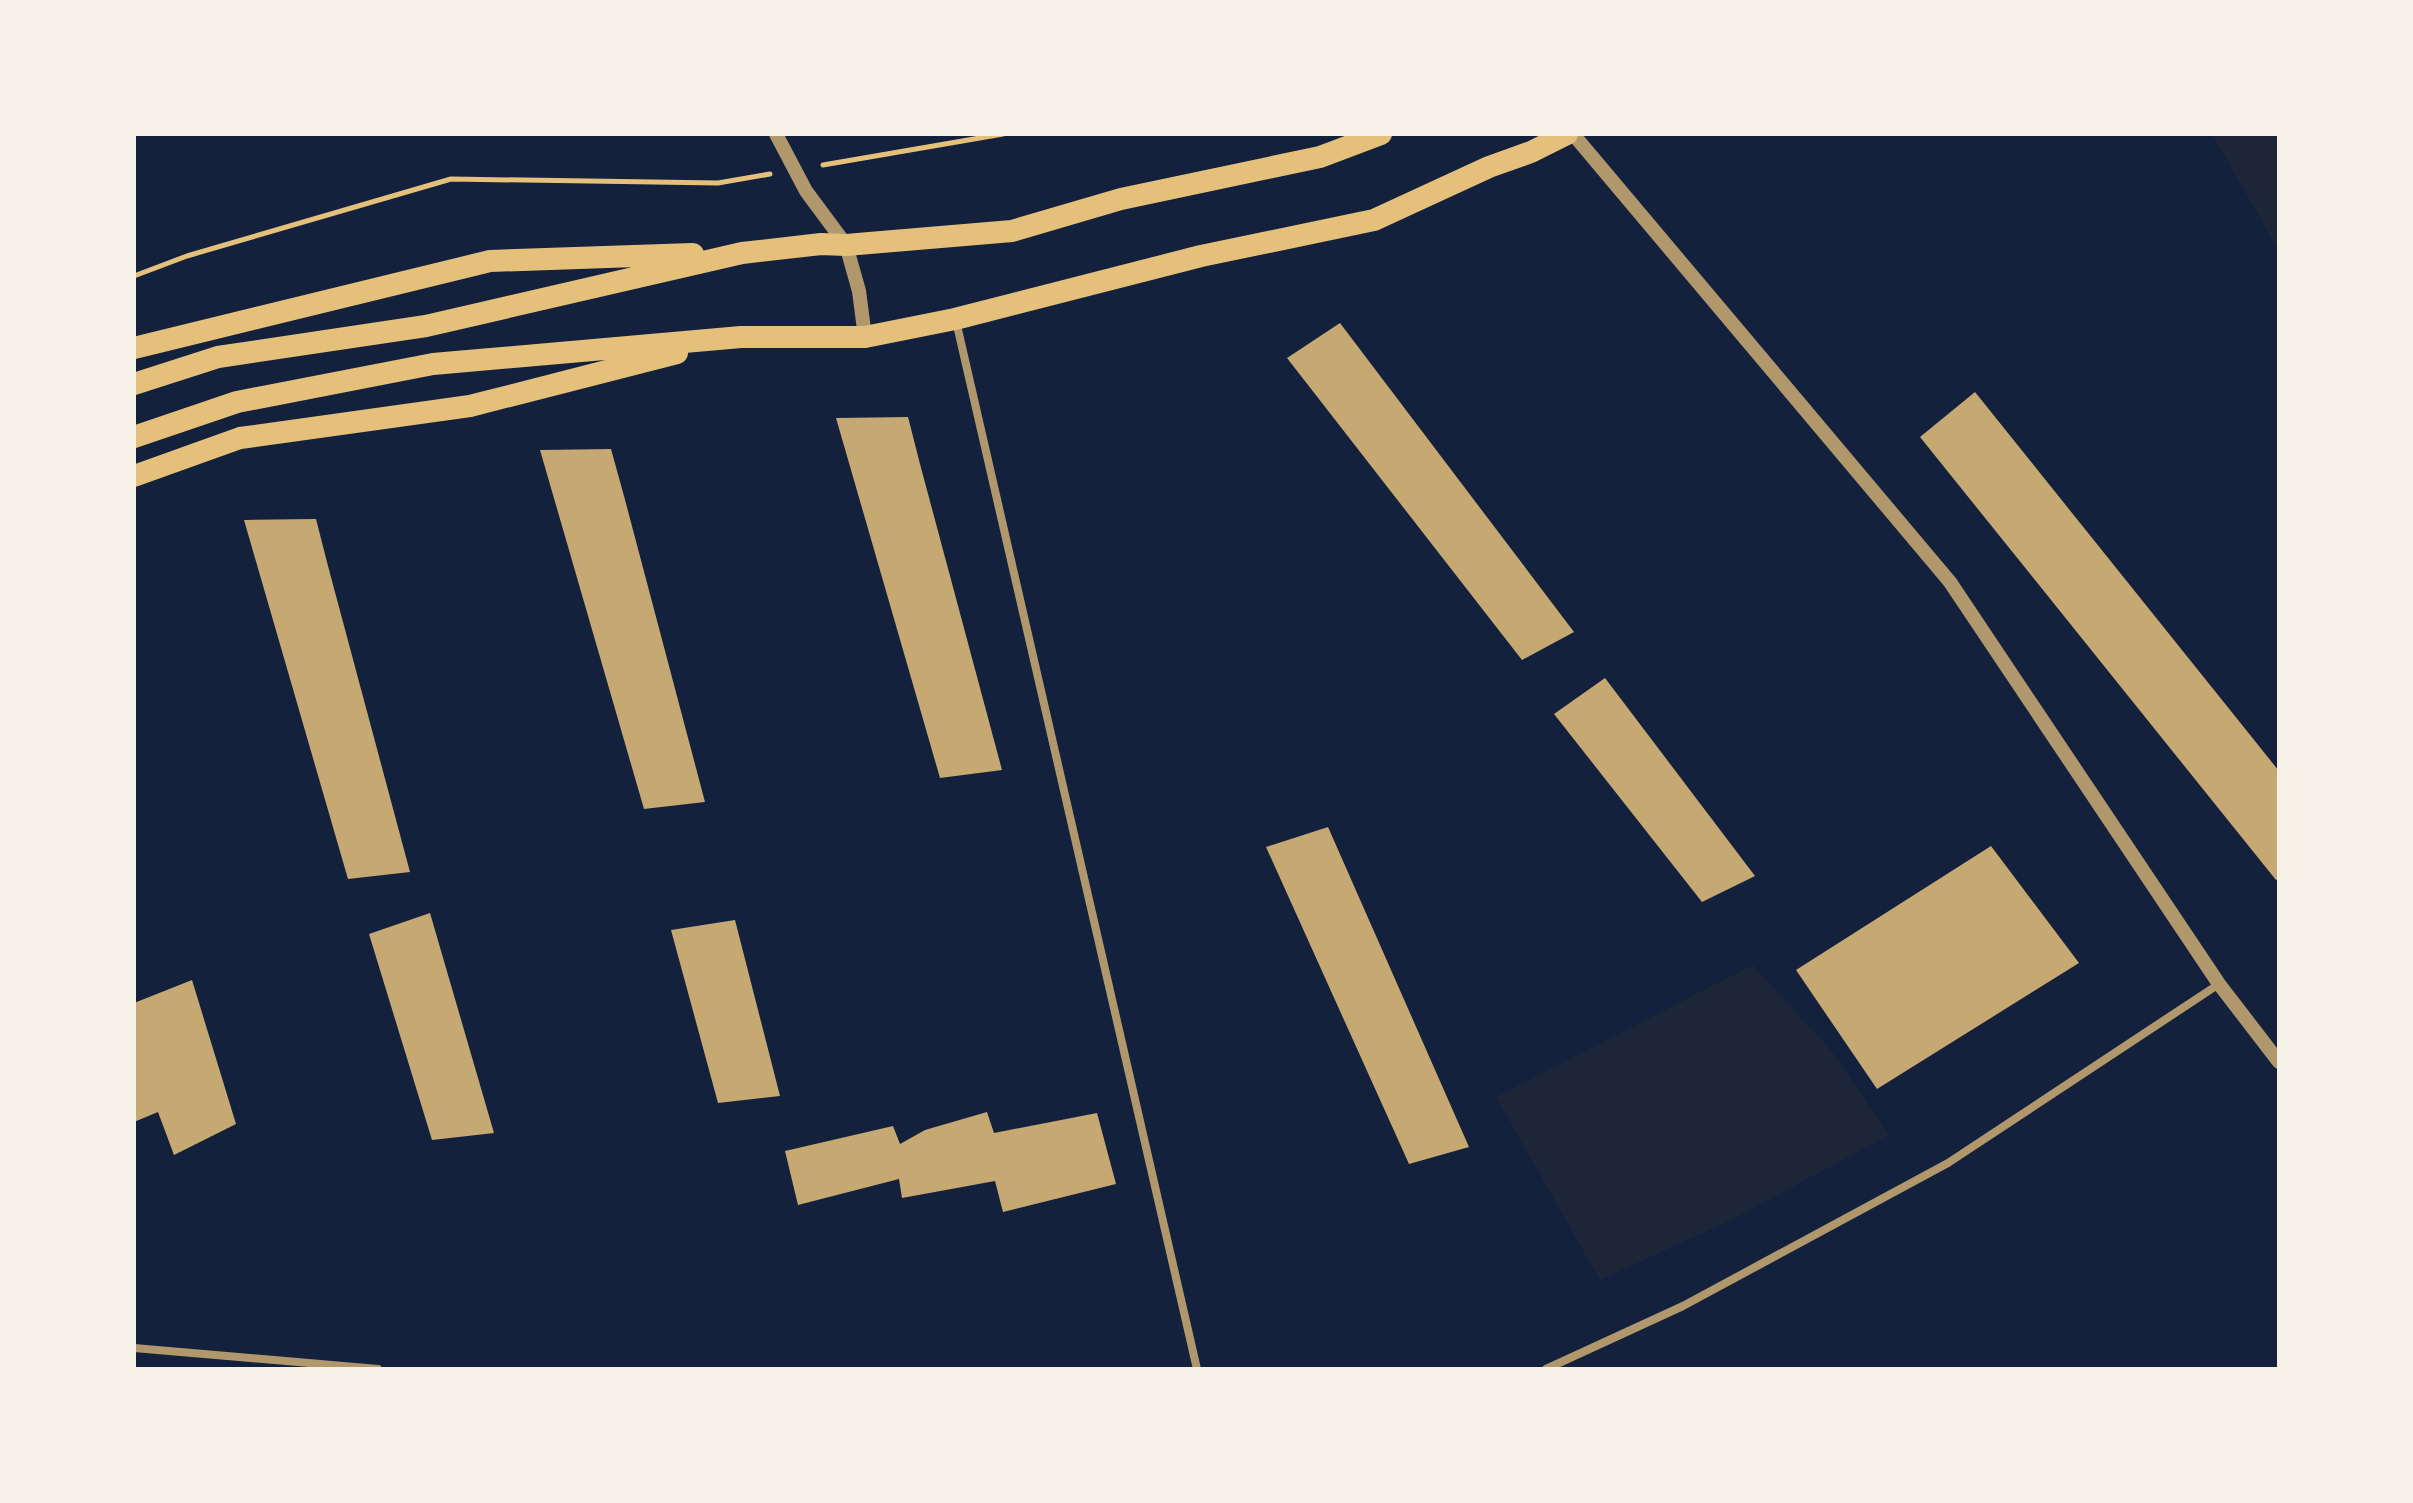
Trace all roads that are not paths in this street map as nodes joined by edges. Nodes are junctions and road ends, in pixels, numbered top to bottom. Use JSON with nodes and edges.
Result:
{"nodes":[{"id":1,"x":776,"y":134,"type":"edge"},
{"id":2,"x":1381,"y":134,"type":"edge"},
{"id":3,"x":1570,"y":134,"type":"edge"},
{"id":4,"x":846,"y":245,"type":"junction"},
{"id":5,"x":742,"y":253,"type":"junction"},
{"id":6,"x":955,"y":319,"type":"junction"},
{"id":7,"x":741,"y":337,"type":"junction"},
{"id":8,"x":865,"y":337,"type":"junction"},
{"id":9,"x":134,"y":348,"type":"edge"},
{"id":10,"x":134,"y":384,"type":"edge"},
{"id":11,"x":134,"y":437,"type":"edge"},
{"id":12,"x":134,"y":476,"type":"edge"},
{"id":13,"x":2219,"y":984,"type":"junction"},
{"id":14,"x":2279,"y":1062,"type":"edge"},
{"id":15,"x":134,"y":1348,"type":"edge"},
{"id":16,"x":378,"y":1369,"type":"edge"},
{"id":17,"x":1197,"y":1369,"type":"edge"},
{"id":18,"x":1546,"y":1369,"type":"edge"}],
"edges":[{"from":1,"to":4,"type":"street"},
{"from":2,"to":4,"type":"highway"},
{"from":3,"to":6,"type":"highway"},
{"from":3,"to":13,"type":"street"},
{"from":4,"to":5,"type":"highway"},
{"from":4,"to":8,"type":"street"},
{"from":5,"to":9,"type":"highway"},
{"from":5,"to":10,"type":"highway"},
{"from":6,"to":8,"type":"highway"},
{"from":6,"to":17,"type":"street"},
{"from":7,"to":8,"type":"highway"},
{"from":7,"to":11,"type":"highway"},
{"from":7,"to":12,"type":"highway"},
{"from":13,"to":14,"type":"street"},
{"from":13,"to":18,"type":"street"},
{"from":15,"to":16,"type":"street"}]}
